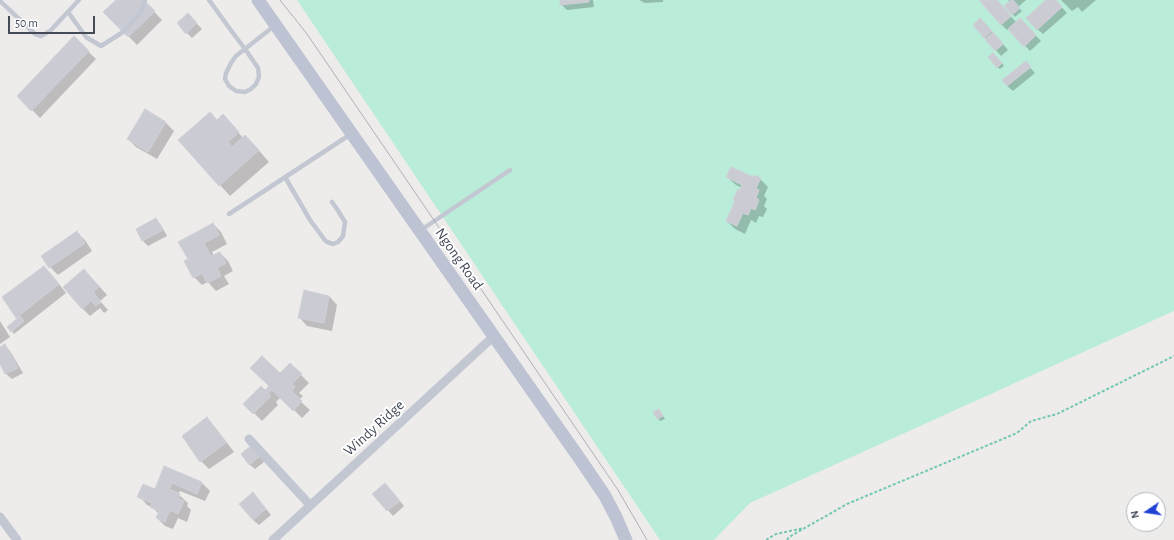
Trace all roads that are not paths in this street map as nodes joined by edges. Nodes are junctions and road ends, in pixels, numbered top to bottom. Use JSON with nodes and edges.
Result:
{"nodes":[{"id":1,"x":79,"y":0,"type":"edge"},
{"id":2,"x":145,"y":0,"type":"edge"},
{"id":3,"x":209,"y":0,"type":"edge"},
{"id":4,"x":258,"y":0,"type":"edge"},
{"id":5,"x":0,"y":1,"type":"edge"},
{"id":6,"x":68,"y":12,"type":"junction"},
{"id":7,"x":275,"y":25,"type":"junction"},
{"id":8,"x":245,"y":49,"type":"junction"},
{"id":9,"x":351,"y":134,"type":"junction"},
{"id":10,"x":510,"y":170,"type":"dead end"},
{"id":11,"x":285,"y":177,"type":"junction"},
{"id":12,"x":332,"y":202,"type":"dead end"},
{"id":13,"x":229,"y":214,"type":"dead end"},
{"id":14,"x":420,"y":231,"type":"junction"},
{"id":15,"x":494,"y":336,"type":"junction"},
{"id":16,"x":249,"y":439,"type":"dead end"},
{"id":17,"x":310,"y":505,"type":"junction"},
{"id":18,"x":0,"y":517,"type":"edge"},
{"id":19,"x":17,"y":540,"type":"edge"},
{"id":20,"x":273,"y":540,"type":"edge"},
{"id":21,"x":626,"y":540,"type":"edge"}],
"edges":[{"from":1,"to":6,"type":"lane"},
{"from":2,"to":6,"type":"lane"},
{"from":3,"to":8,"type":"lane"},
{"from":4,"to":7,"type":"main road","name":"Ngong Road"},
{"from":5,"to":6,"type":"lane"},
{"from":7,"to":8,"type":"lane"},
{"from":7,"to":9,"type":"main road","name":"Ngong Road"},
{"from":8,"to":8,"type":"lane"},
{"from":9,"to":11,"type":"lane"},
{"from":9,"to":14,"type":"main road","name":"Ngong Road"},
{"from":10,"to":14,"type":"lane"},
{"from":11,"to":12,"type":"lane"},
{"from":11,"to":13,"type":"lane"},
{"from":14,"to":15,"type":"main road","name":"Ngong Road"},
{"from":15,"to":17,"type":"street","name":"Windy Ridge"},
{"from":15,"to":21,"type":"main road","name":"Ngong Road"},
{"from":16,"to":17,"type":"street"},
{"from":17,"to":20,"type":"street","name":"Windy Ridge"},
{"from":18,"to":19,"type":"street"}]}
